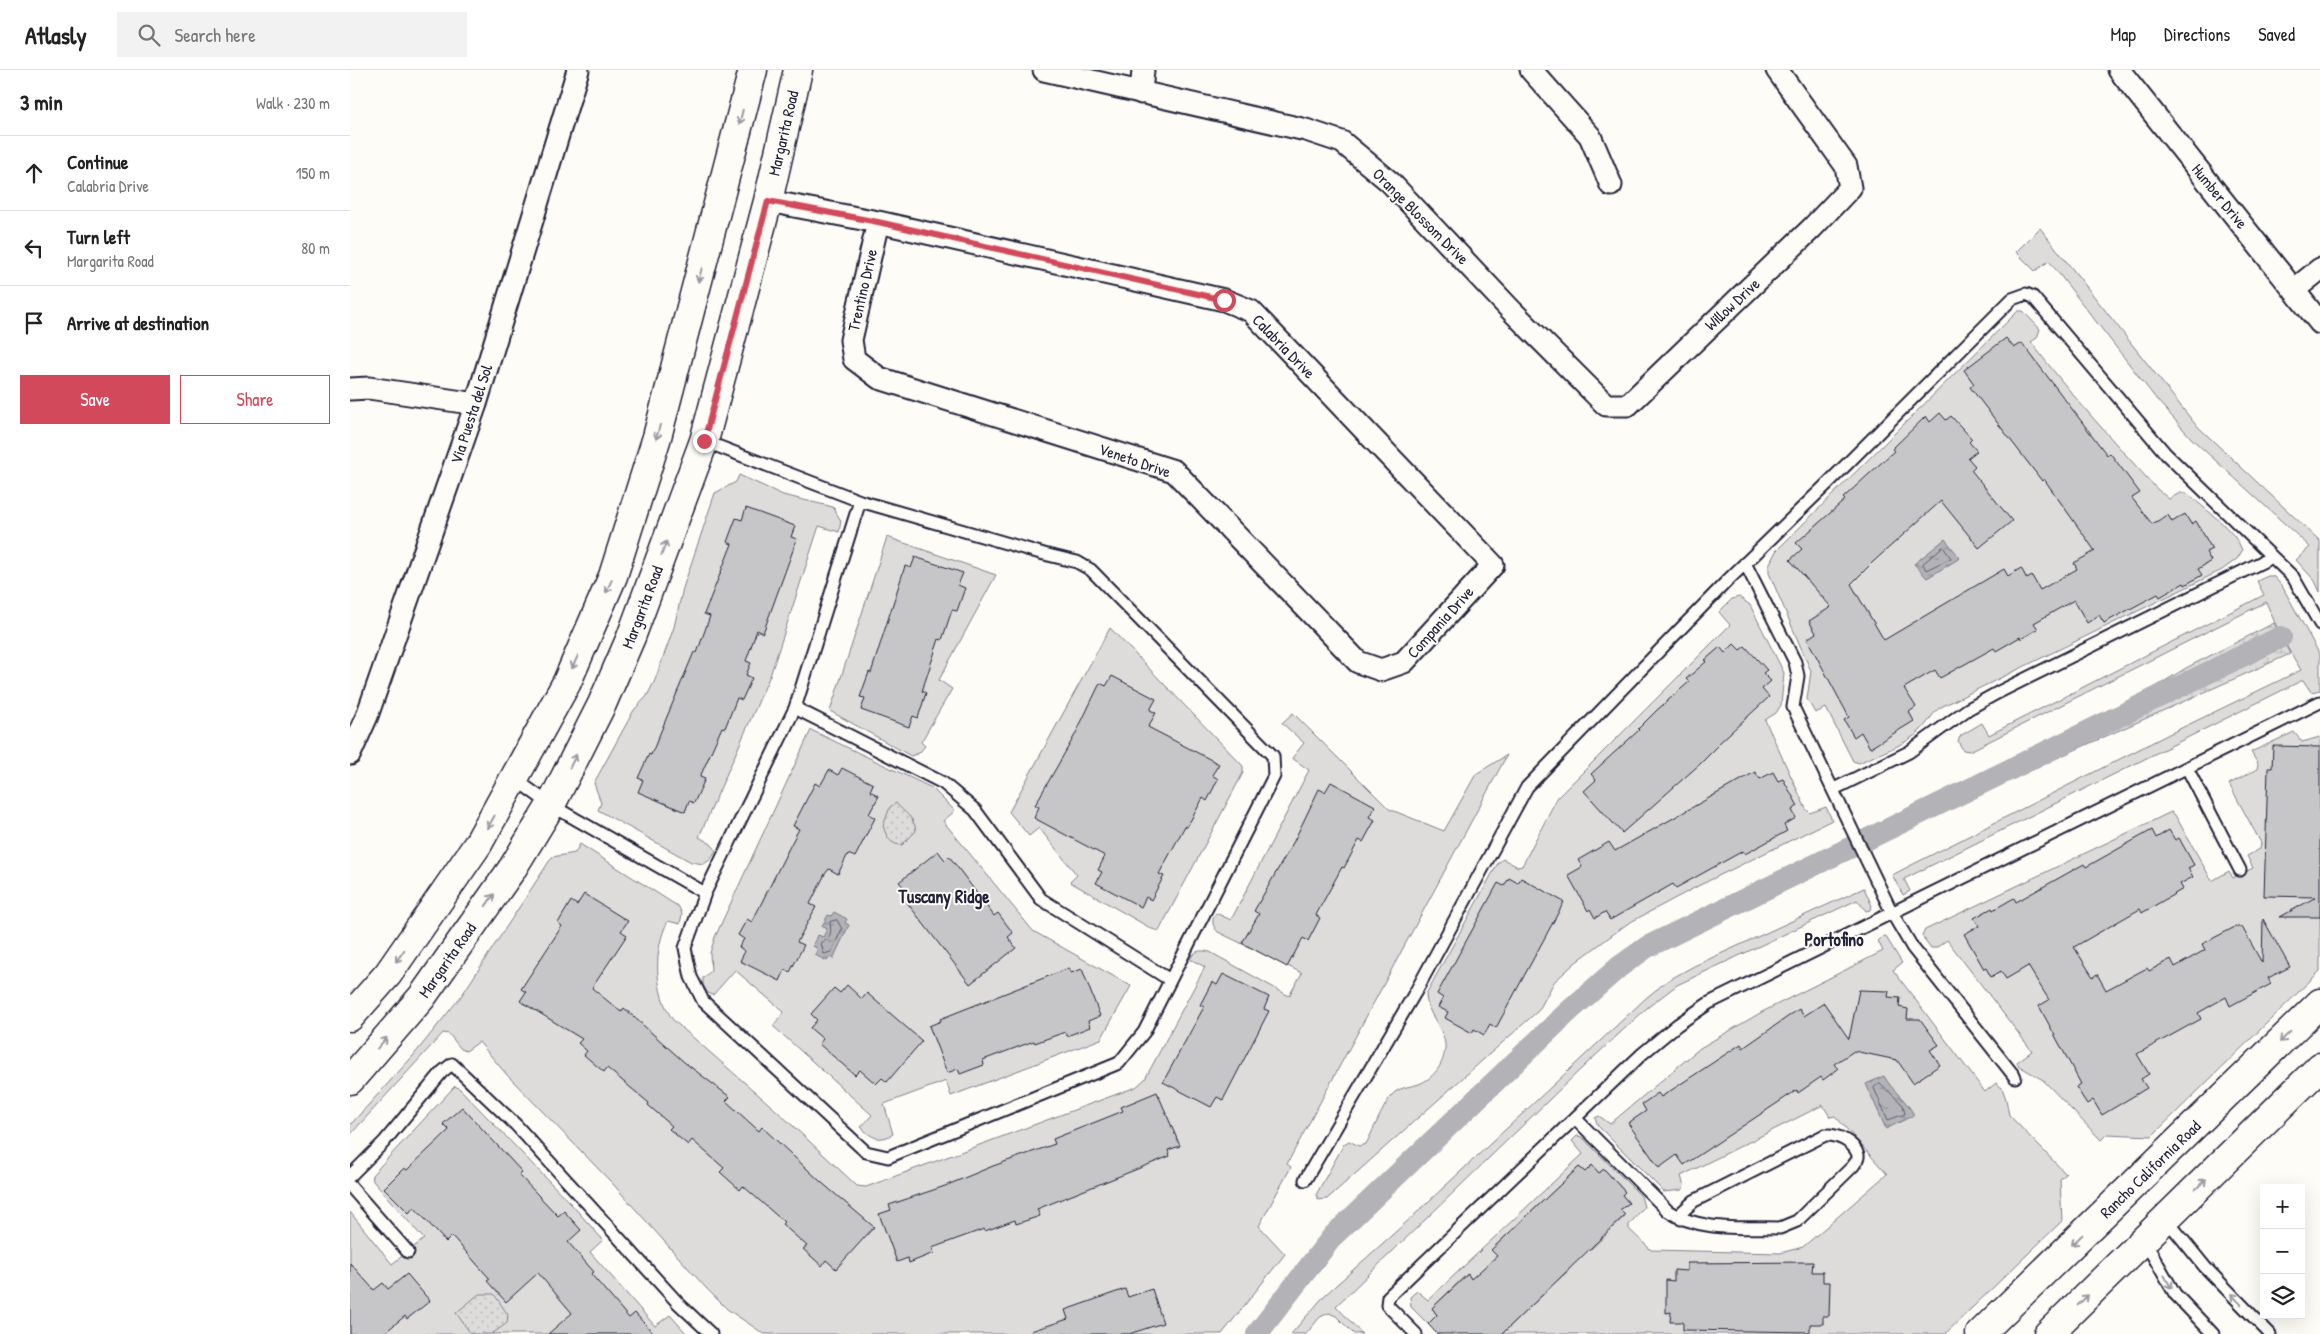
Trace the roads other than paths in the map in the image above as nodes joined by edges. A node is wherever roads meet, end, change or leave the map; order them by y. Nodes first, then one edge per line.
1 (578, 70) edge
2 (752, 70) edge
3 (798, 70) edge
4 (1044, 70) edge
5 (1144, 70) edge
6 (1531, 70) edge
7 (1777, 70) edge
8 (2119, 70) edge
9 (1141, 93) junction
10 (1611, 185) dead end
11 (768, 201) junction
12 (878, 222) junction
13 (2320, 269) edge
14 (2294, 290) junction
15 (2320, 323) edge
16 (854, 359) joint
17 (350, 390) edge
18 (476, 404) junction
19 (1606, 405) joint
20 (704, 441) junction
21 (860, 501) junction
22 (2272, 557) junction
23 (1746, 563) junction
24 (1493, 565) joint
25 (2320, 624) edge
26 (1381, 670) joint
27 (2320, 702) edge
28 (795, 708) junction
29 (350, 754) edge
30 (2187, 768) junction
31 (515, 779) junction
32 (1834, 789) junction
33 (551, 805) junction
34 (2240, 870) dead end
35 (705, 893) junction
36 (1892, 913) junction
37 (1170, 980) junction
38 (2320, 1003) edge
39 (350, 1017) edge
40 (2320, 1067) edge
41 (2015, 1077) dead end
42 (350, 1080) edge
43 (1575, 1118) junction
44 (350, 1176) edge
45 (1305, 1180) dead end
46 (350, 1186) edge
47 (2166, 1218) junction
48 (1681, 1219) junction
49 (2144, 1240) junction
50 (408, 1252) dead end
51 (711, 1334) edge
52 (1416, 1334) edge
53 (1980, 1334) edge
54 (2048, 1334) edge
55 (2213, 1334) edge
56 (2270, 1334) edge

1 - 18 street, Via Puesta del Sol
2 -> 31 main road
3 - 11 main road, Margarita Road
4 - 9 street, Orange Blossom Drive
5 - 9 street
6 - 10 street
7 - 19 street, Willow Drive
8 - 14 street, Humber Drive
9 - 19 street, Orange Blossom Drive
11 - 12 street, Calabria Drive
11 - 20 main road, Margarita Road
12 - 16 street, Trentino Drive
12 - 24 street, Calabria Drive
13 - 14 street
14 - 15 street, Humber Drive
16 - 26 street, Veneto Drive
17 - 18 street
18 - 29 street, Via Puesta del Sol
20 - 21 lane
33 -> 20 main road, Margarita Road
21 - 28 lane
21 - 37 lane
22 - 23 lane
22 - 25 lane
22 - 32 lane
23 - 32 lane
23 - 45 lane
24 - 26 street, Compania Drive
27 - 30 lane
28 - 35 lane
28 - 37 lane
30 - 34 lane
30 - 36 lane
31 - 33 lane
31 -> 39 main road
32 - 36 lane
33 - 35 lane
42 -> 33 main road, Margarita Road
35 - 37 lane
36 - 41 lane
36 - 43 lane
38 -> 53 main road, Rancho California Road
47 -> 40 main road
43 - 48 lane
43 - 52 lane
44 - 51 lane
46 - 50 lane
47 - 49 main road
56 -> 47 lane
48 - 48 lane
54 -> 49 main road
49 -> 55 lane

